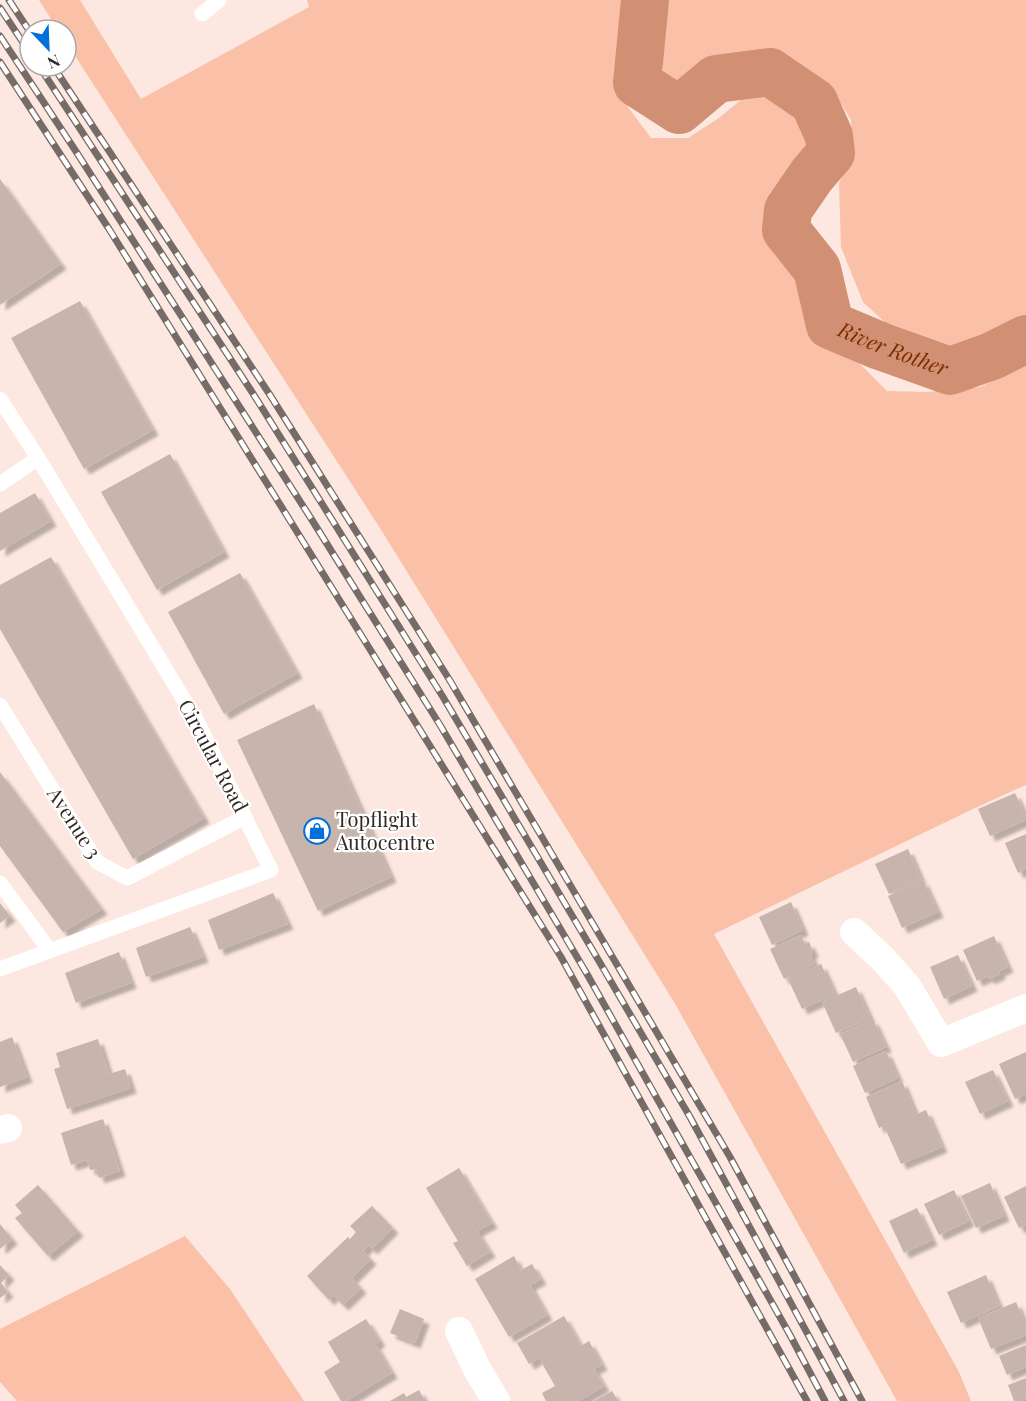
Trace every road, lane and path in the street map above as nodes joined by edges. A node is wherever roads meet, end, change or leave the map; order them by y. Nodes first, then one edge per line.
1 (219, 0) edge
2 (202, 14) dead end
3 (0, 399) edge
4 (5, 417) edge
5 (38, 458) junction
6 (0, 484) edge
7 (0, 705) edge
8 (245, 818) junction
9 (0, 883) edge
10 (854, 932) dead end
11 (50, 951) junction
12 (0, 969) edge
13 (1026, 1008) edge
14 (459, 1331) dead end
15 (483, 1394) edge

1 - 2 lane
3 - 4 lane, Circular Road
4 - 5 lane, Circular Road
5 - 6 lane
5 - 8 lane, Circular Road
7 - 8 lane, Avenue 3
8 - 11 lane, Circular Road
9 - 11 lane
10 - 13 street
11 - 12 lane, Circular Road
14 - 15 street

